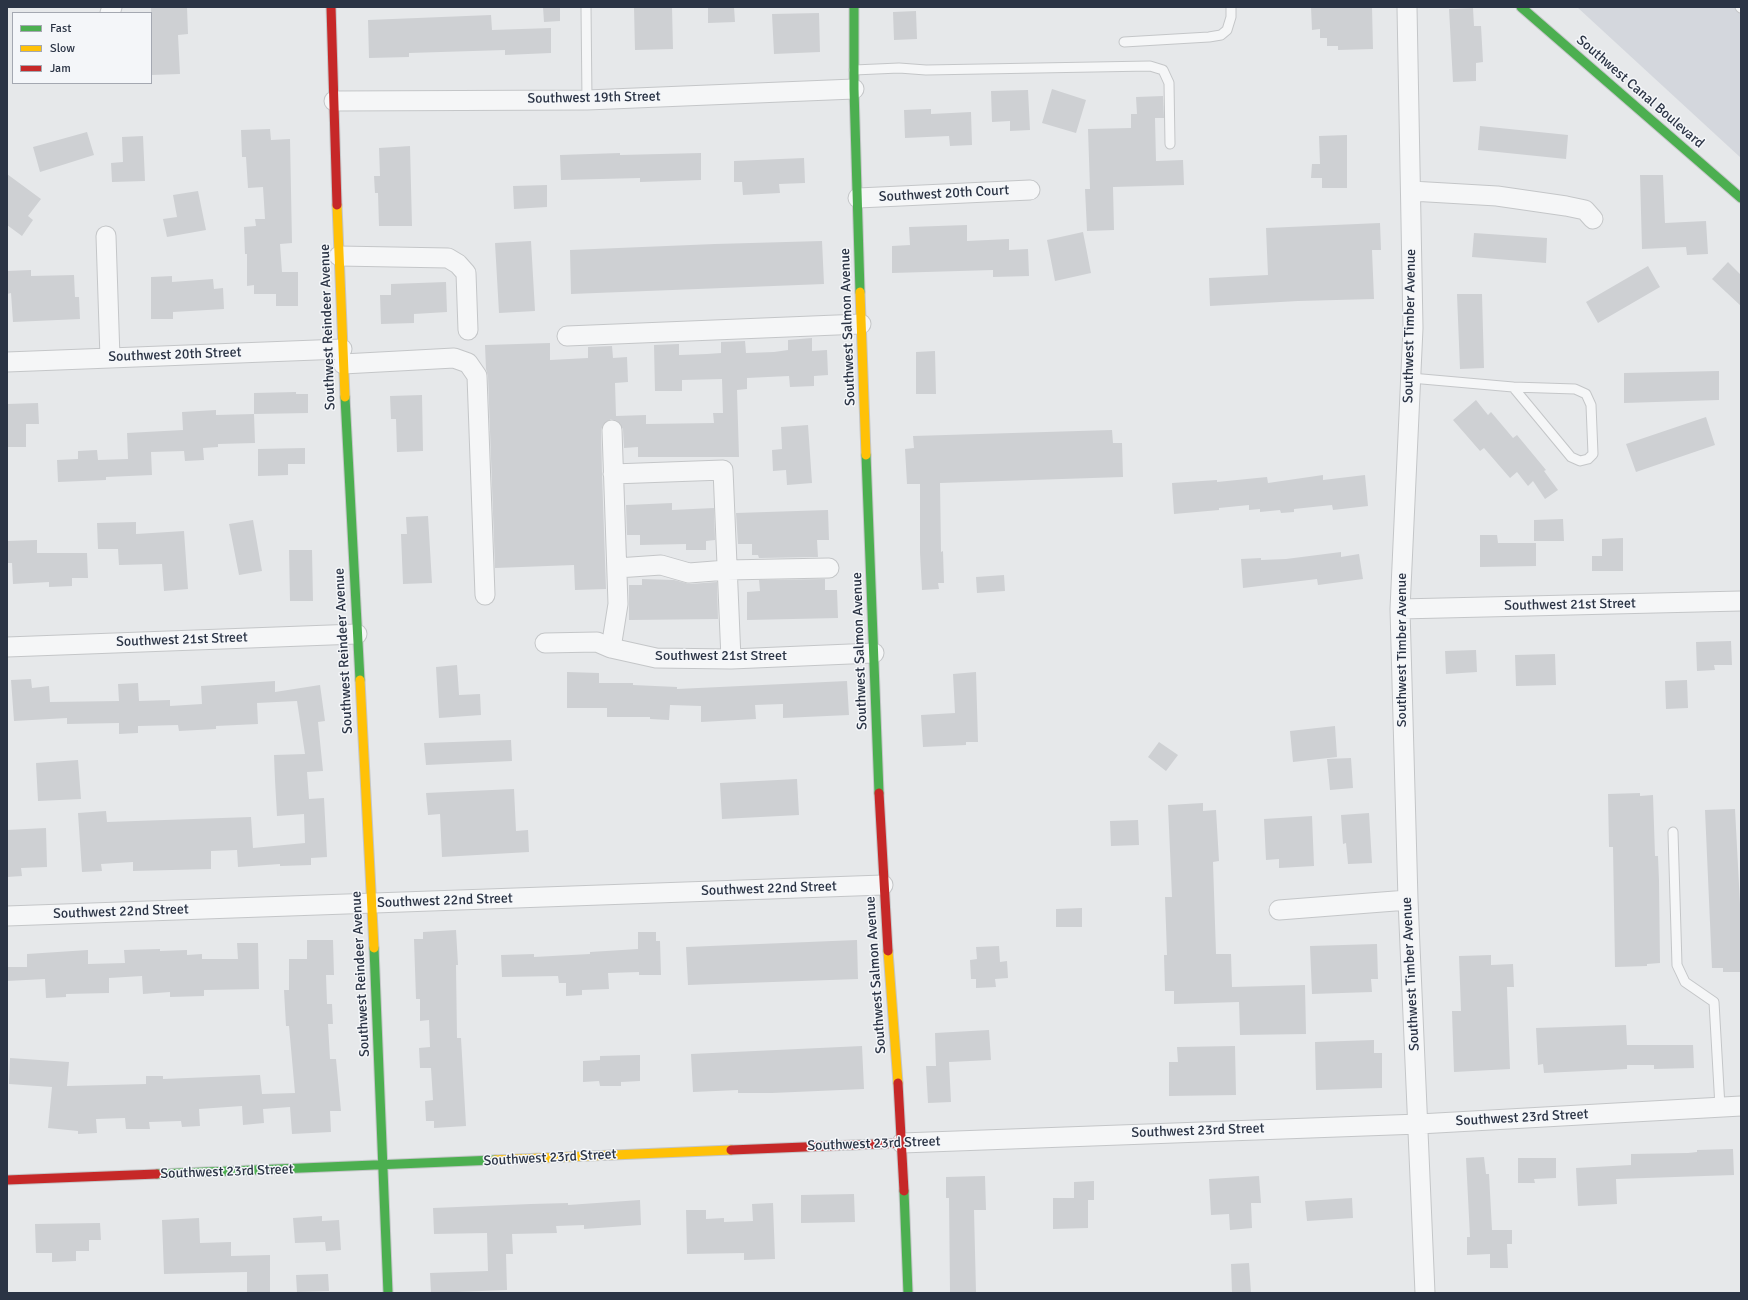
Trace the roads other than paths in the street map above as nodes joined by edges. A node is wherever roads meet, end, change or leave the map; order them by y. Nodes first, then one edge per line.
1 (331, 7) edge
2 (586, 7) edge
3 (854, 7) edge
4 (1231, 7) edge
5 (1407, 7) edge
6 (1521, 7) edge
7 (1124, 42) dead end
8 (854, 80) junction
9 (587, 100) junction
10 (334, 102) junction
11 (1170, 144) dead end
12 (1030, 190) dead end
13 (1411, 192) junction
14 (858, 198) junction
15 (1741, 198) edge
16 (1593, 219) dead end
17 (106, 236) dead end
18 (339, 256) junction
19 (861, 324) junction
20 (468, 330) dead end
21 (567, 336) dead end
22 (343, 356) junction
23 (110, 358) junction
24 (7, 362) edge
25 (1410, 378) junction
26 (1513, 387) junction
27 (612, 430) dead end
28 (613, 474) junction
29 (617, 568) junction
30 (829, 568) dead end
31 (727, 570) junction
32 (485, 595) dead end
33 (1741, 601) edge
34 (1400, 609) junction
35 (357, 634) junction
36 (545, 642) dead end
37 (7, 647) edge
38 (611, 648) junction
39 (874, 653) junction
40 (731, 659) junction
41 (1673, 832) dead end
42 (883, 885) junction
43 (1408, 900) junction
44 (372, 904) junction
45 (1279, 910) dead end
46 (7, 916) edge
47 (1741, 1106) edge
48 (1720, 1107) junction
49 (1419, 1124) junction
50 (902, 1143) junction
51 (383, 1166) junction
52 (7, 1180) edge
53 (388, 1293) edge
54 (908, 1293) edge
55 (1425, 1293) edge

1 - 10 street, Southwest Reindeer Avenue
2 - 9 lane
3 - 8 street, Southwest Salmon Avenue
4 - 7 lane
5 - 13 street, Southwest Timber Avenue
6 - 15 street, Southwest Canal Boulevard
8 - 9 street, Southwest 19th Street
8 - 11 lane
8 - 14 street, Southwest Salmon Avenue
9 - 10 street, Southwest 19th Street
10 - 18 street, Southwest Reindeer Avenue
12 - 14 street, Southwest 20th Court
13 - 16 street
13 - 25 street, Southwest Timber Avenue
14 - 19 street, Southwest Salmon Avenue
17 - 23 street
18 - 20 street
18 - 22 street, Southwest Reindeer Avenue
19 - 21 street
19 - 39 street, Southwest Salmon Avenue
22 - 23 street, Southwest 20th Street
22 - 32 street, Southwest 20th Street
22 - 35 street, Southwest Reindeer Avenue
23 - 24 street, Southwest 20th Street
25 - 26 lane
25 - 34 street, Southwest Timber Avenue
26 - 26 lane
27 - 28 street
28 - 29 street
28 - 31 street
29 - 31 street
29 - 38 street
30 - 31 street
31 - 40 street
33 - 34 street, Southwest 21st Street
34 - 43 street, Southwest Timber Avenue
35 - 37 street, Southwest 21st Street
35 - 44 street, Southwest Reindeer Avenue
36 - 38 street, Southwest 21st Street
38 - 40 street, Southwest 21st Street
39 - 40 street, Southwest 21st Street
39 - 42 street, Southwest Salmon Avenue
41 - 48 lane
42 - 44 street, Southwest 22nd Street
42 - 50 street, Southwest Salmon Avenue
43 - 45 street
43 - 49 street, Southwest Timber Avenue
44 - 46 street, Southwest 22nd Street
44 - 51 street, Southwest Reindeer Avenue
47 - 48 street, Southwest 23rd Street
48 - 49 street, Southwest 23rd Street
49 - 50 street, Southwest 23rd Street
49 - 55 street, Southwest Timber Avenue
50 - 51 street, Southwest 23rd Street
50 - 54 street, Southwest Salmon Avenue
51 - 52 street, Southwest 23rd Street
51 - 53 street, Southwest Reindeer Avenue

